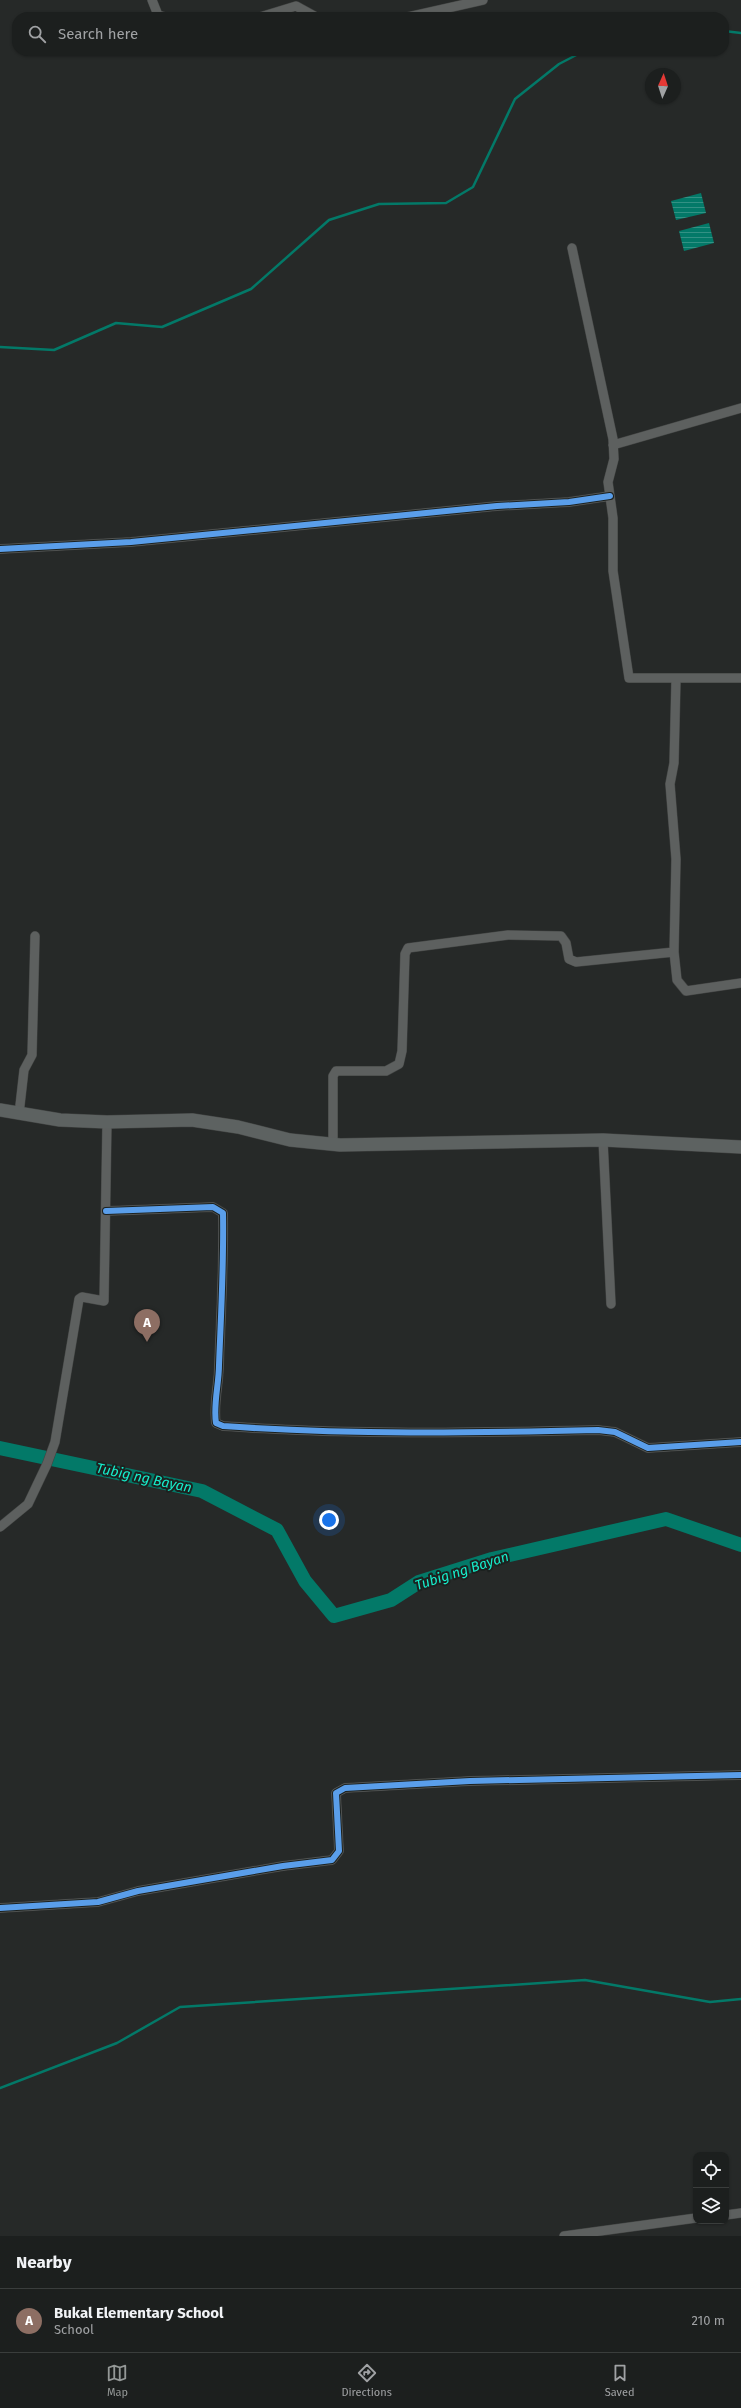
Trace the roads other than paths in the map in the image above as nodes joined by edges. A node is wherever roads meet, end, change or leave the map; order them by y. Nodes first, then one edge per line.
1 (152, 0) edge
2 (483, 0) edge
3 (157, 12) edge
4 (276, 12) edge
5 (307, 12) edge
6 (430, 12) edge
7 (572, 248) dead end
8 (741, 408) edge
9 (613, 446) junction
10 (610, 496) junction
11 (0, 549) edge
12 (741, 678) edge
13 (676, 679) junction
14 (35, 936) dead end
15 (674, 952) junction
16 (741, 983) edge
17 (0, 1110) edge
18 (19, 1114) junction
19 (107, 1122) junction
20 (603, 1140) junction
21 (333, 1145) junction
22 (741, 1147) edge
23 (106, 1211) junction
24 (611, 1304) dead end
25 (741, 1442) edge
26 (0, 1527) edge
27 (741, 1775) edge
28 (0, 1908) edge
29 (741, 2213) edge
30 (729, 2215) edge
31 (693, 2218) edge
32 (564, 2236) edge

1 - 3 street
2 - 6 street
4 - 5 street
7 - 9 street
8 - 9 street
9 - 10 street
10 - 11 street
10 - 13 street
12 - 13 street
13 - 15 street
14 - 18 street
15 - 16 street
15 - 21 street
17 - 18 main road
18 - 19 main road
19 - 21 main road
19 - 23 street
20 - 21 main road
20 - 22 main road
20 - 24 street
23 - 25 street
23 - 26 street
27 - 28 street
29 - 30 street
31 - 32 street

